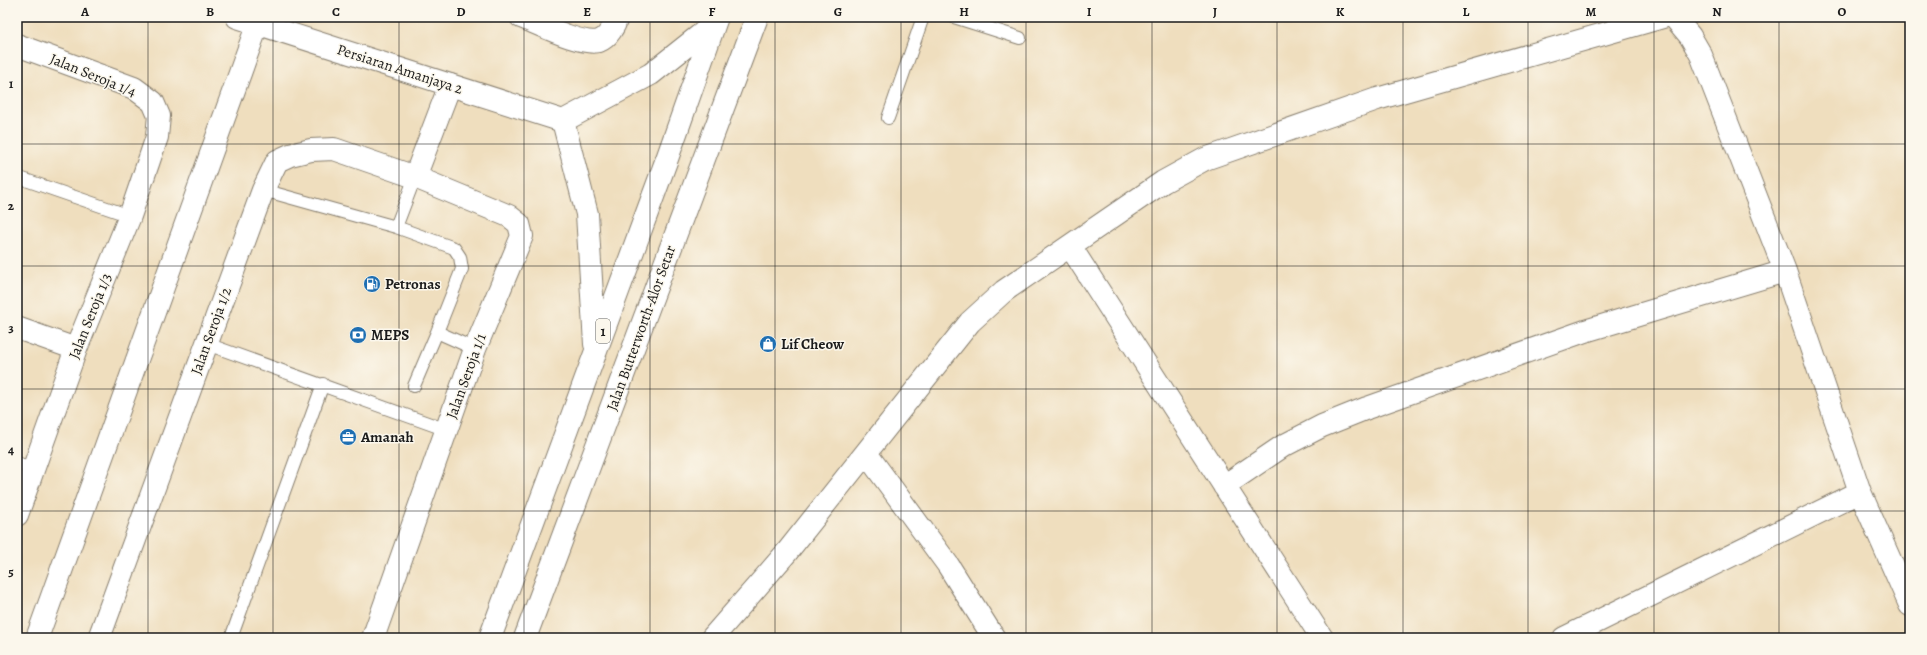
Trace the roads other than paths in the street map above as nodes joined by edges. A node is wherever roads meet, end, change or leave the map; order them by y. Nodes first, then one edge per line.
1 (237, 17) edge
2 (521, 17) edge
3 (617, 17) edge
4 (757, 17) edge
5 (923, 17) edge
6 (954, 17) edge
7 (1663, 17) edge
8 (1674, 17) edge
9 (716, 20) edge
10 (258, 23) junction
11 (1020, 38) dead end
12 (17, 45) edge
13 (450, 85) junction
14 (159, 116) joint
15 (888, 118) dead end
16 (563, 121) junction
17 (17, 177) edge
18 (415, 177) junction
19 (262, 190) junction
20 (130, 216) junction
21 (396, 227) junction
22 (1070, 246) junction
23 (1785, 271) junction
24 (17, 328) edge
25 (437, 332) junction
26 (207, 344) junction
27 (76, 349) junction
28 (475, 349) junction
29 (595, 353) junction
30 (323, 384) junction
31 (414, 386) dead end
32 (447, 430) junction
33 (866, 453) junction
34 (25, 466) edge
35 (1224, 486) junction
36 (1860, 492) junction
37 (17, 515) edge
38 (1910, 605) edge
39 (37, 638) edge
40 (99, 638) edge
41 (231, 638) edge
42 (373, 638) edge
43 (490, 638) edge
44 (525, 638) edge
45 (712, 638) edge
46 (994, 638) edge
47 (1322, 638) edge
48 (1564, 638) edge

1 - 10 street, Persiaran Amanjaya 2
2 - 3 street
4 - 44 street, Jalan Butterworth-Alor Setar
5 - 15 lane
6 - 11 lane
7 - 22 street
8 - 23 street
9 - 16 street
9 - 29 street, 1
10 - 13 street, Persiaran Amanjaya 2
10 - 39 street
12 - 14 street, Jalan Seroja 1/4
13 - 16 street, Persiaran Amanjaya 2
13 - 18 street
14 - 20 street, Jalan Seroja 1/3
16 - 29 street
17 - 20 lane
18 - 19 street, Jalan Seroja 1/2
18 - 21 lane
18 - 28 street, Jalan Seroja 1/1
19 - 21 lane
19 - 26 street, Jalan Seroja 1/2
20 - 27 street, Jalan Seroja 1/3
21 - 25 lane
22 - 33 street
22 - 35 street
23 - 35 street
23 - 36 street
24 - 27 street
25 - 28 lane
25 - 31 lane
26 - 30 lane
26 - 40 street, Jalan Seroja 1/2
27 - 34 street, Jalan Seroja 1/3
28 - 32 street, Jalan Seroja 1/1
29 - 43 street, 1
30 - 32 lane
30 - 41 lane
32 - 42 street, Jalan Seroja 1/1
33 - 45 street
33 - 46 street
34 - 37 street, Jalan Seroja 1/3
35 - 47 street
36 - 38 street
36 - 48 street

